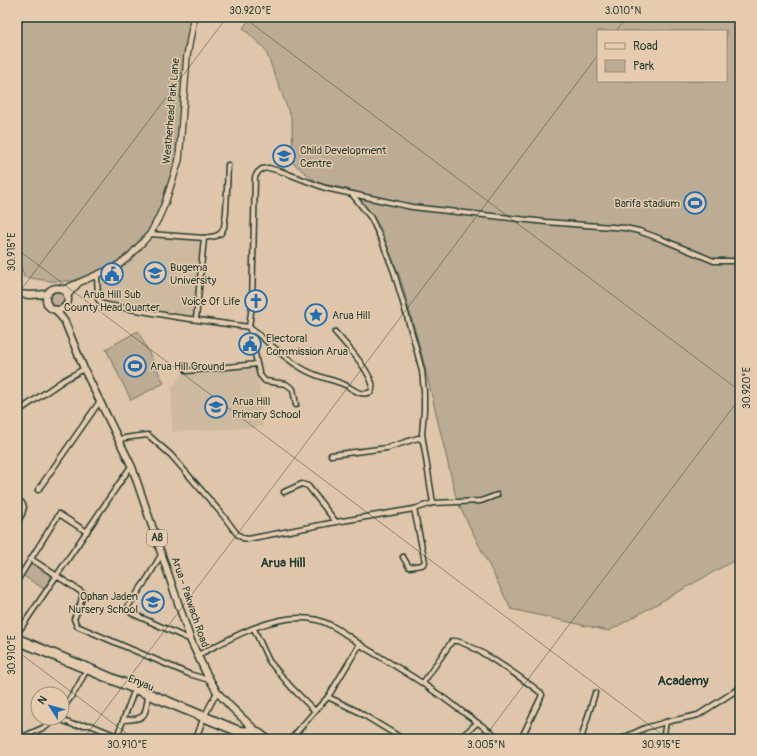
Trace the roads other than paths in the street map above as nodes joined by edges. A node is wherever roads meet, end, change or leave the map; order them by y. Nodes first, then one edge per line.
1 (194, 17) edge
2 (228, 165) dead end
3 (352, 194) junction
4 (150, 234) junction
5 (204, 238) junction
6 (740, 260) edge
7 (97, 275) junction
8 (79, 283) junction
9 (62, 290) junction
10 (17, 294) edge
11 (48, 294) junction
12 (30, 295) junction
13 (67, 296) junction
14 (47, 304) junction
15 (65, 306) junction
16 (56, 310) junction
17 (196, 319) junction
18 (65, 322) junction
19 (249, 326) junction
20 (335, 332) dead end
21 (257, 364) junction
22 (84, 369) junction
23 (187, 371) dead end
24 (100, 401) junction
25 (296, 405) dead end
26 (17, 412) edge
27 (120, 439) junction
28 (423, 442) junction
29 (331, 455) dead end
30 (132, 467) junction
31 (38, 490) dead end
32 (284, 492) dead end
33 (497, 495) dead end
34 (17, 499) edge
35 (432, 503) junction
36 (414, 509) junction
37 (336, 522) junction
38 (17, 523) edge
39 (87, 532) junction
40 (162, 554) junction
41 (403, 557) dead end
42 (31, 559) junction
43 (57, 576) junction
44 (17, 581) edge
45 (254, 629) junction
46 (17, 636) edge
47 (191, 641) junction
48 (17, 642) edge
49 (360, 644) junction
50 (198, 655) junction
51 (86, 671) junction
52 (209, 680) junction
53 (423, 683) junction
54 (740, 688) edge
55 (136, 689) junction
56 (217, 692) junction
57 (594, 693) dead end
58 (148, 696) junction
59 (328, 697) junction
60 (70, 698) edge
61 (315, 710) junction
62 (204, 717) junction
63 (124, 720) junction
64 (666, 722) junction
65 (477, 723) junction
66 (70, 724) edge
67 (47, 726) edge
68 (257, 731) junction
69 (116, 738) edge
70 (18, 739) edge
71 (196, 739) edge
72 (268, 739) edge
73 (291, 739) edge
74 (404, 739) edge
75 (459, 739) edge
76 (501, 739) edge
77 (521, 739) edge
78 (581, 739) edge
79 (621, 739) edge
80 (664, 739) edge

1 - 4 main road, Weatherhead Park Lane
2 - 5 street
3 - 6 street
3 - 19 street
3 - 28 street
4 - 5 street
4 - 7 main road, Weatherhead Park Lane
5 - 17 street
7 - 8 main road, Weatherhead Park Lane
7 - 17 street
8 - 9 main road, Weatherhead Park Lane
8 - 13 main road, Weatherhead Park Lane
9 - 11 main road
9 - 13 main road
10 - 12 main road, A8
11 - 12 main road
11 - 14 main road
12 - 14 main road, A8
13 - 15 main road
14 - 16 main road, A8
15 - 16 main road
15 - 18 main road, Arua - Pakwach Road
16 - 18 main road, Arua - Pakwach Road / A8
17 - 19 street
18 - 22 main road, Arua - Pakwach Road / A8
19 - 20 street
19 - 21 street
21 - 23 street
21 - 25 street
22 - 24 main road, Arua - Pakwach Road / A8
22 - 26 street
24 - 27 main road, Arua - Pakwach Road / A8
24 - 31 street
27 - 30 main road, Arua - Pakwach Road / A8
27 - 37 street
28 - 29 street
28 - 35 street
30 - 39 street
30 - 40 main road, Arua - Pakwach Road / A8
32 - 37 street
33 - 35 street
34 - 38 street
35 - 36 street
36 - 37 street
36 - 41 street
39 - 42 street
39 - 43 street
40 - 47 main road, Arua - Pakwach Road / A8
40 - 47 street
42 - 43 street
42 - 44 street
43 - 46 street
43 - 52 street
45 - 49 street
45 - 50 street
45 - 61 street
46 - 55 street, Enyau
47 - 50 main road, Arua - Pakwach Road / A8
48 - 51 street, Enyau
49 - 53 street
49 - 59 street
50 - 52 main road, Arua - Pakwach Road / A8
51 - 55 street, Enyau
51 - 60 street
52 - 56 main road, Arua - Pakwach Road / A8
53 - 65 street
53 - 77 street
54 - 64 street
55 - 58 street, Enyau
55 - 62 street, Enyau
55 - 63 street
56 - 62 street
56 - 68 main road, Arua - Pakwach Road / A8
57 - 78 street
58 - 62 street, Enyau
58 - 63 street
59 - 61 street
59 - 74 street
61 - 73 street
62 - 68 street, Enyau
62 - 71 street
63 - 69 street
64 - 79 street
64 - 80 street
65 - 75 street
65 - 76 street
66 - 69 street
67 - 70 street
68 - 72 main road, Arua - Pakwach Road / A8

